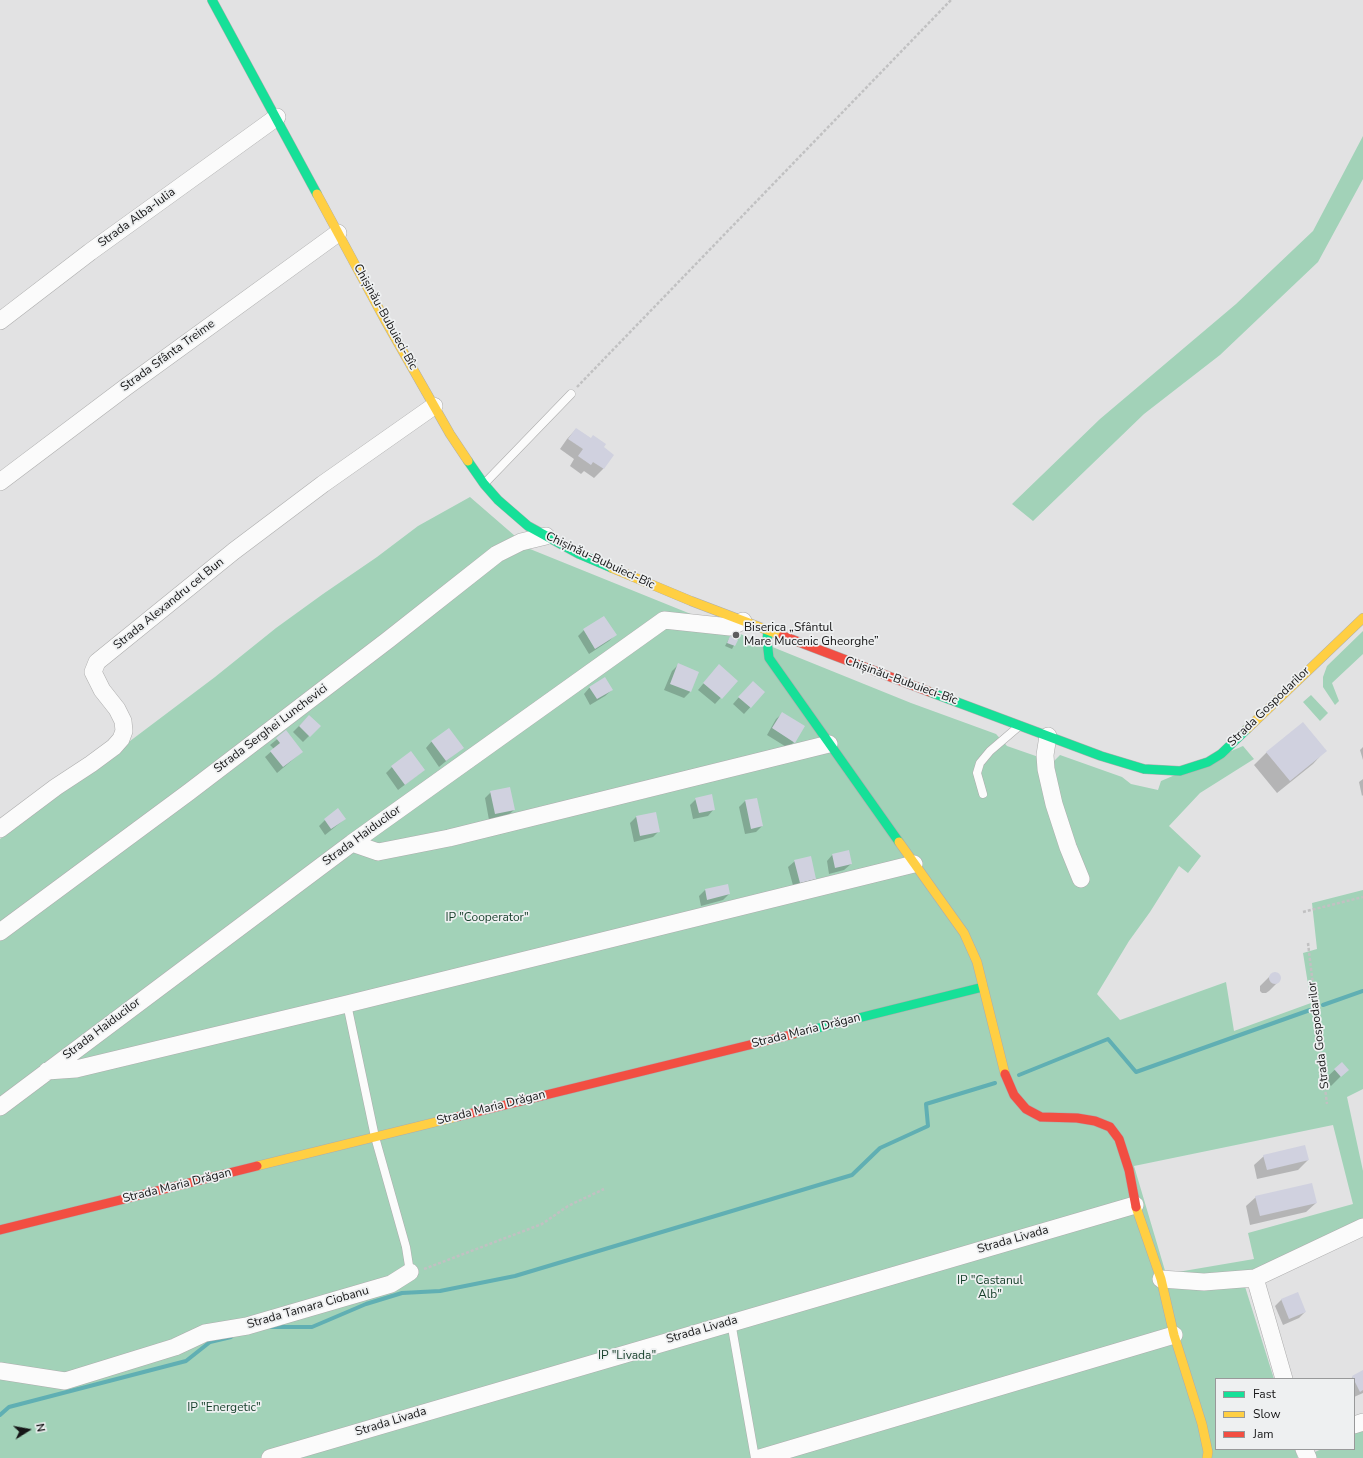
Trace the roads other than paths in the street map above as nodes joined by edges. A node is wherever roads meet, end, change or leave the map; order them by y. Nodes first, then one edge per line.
1 (212, 0) edge
2 (277, 117) junction
3 (338, 232) junction
4 (0, 321) edge
5 (571, 394) road end
6 (434, 406) junction
7 (0, 482) edge
8 (484, 484) junction
9 (546, 536) junction
10 (1363, 618) edge
11 (743, 621) junction
12 (768, 630) junction
13 (1020, 726) junction
14 (1048, 736) junction
15 (829, 744) junction
16 (1162, 772) joint
17 (982, 794) dead end
18 (0, 829) edge
19 (352, 842) junction
20 (914, 864) junction
21 (1081, 879) dead end
22 (0, 932) edge
23 (983, 987) junction
24 (346, 1004) junction
25 (47, 1071) junction
26 (0, 1107) edge
27 (375, 1137) junction
28 (1135, 1205) junction
29 (1363, 1227) edge
30 (0, 1230) edge
31 (410, 1272) joint
32 (1255, 1278) junction
33 (1161, 1279) junction
34 (731, 1322) junction
35 (1174, 1335) junction
36 (0, 1371) edge
37 (1284, 1378) edge
38 (270, 1458) edge
39 (755, 1458) edge
40 (760, 1458) edge
41 (1207, 1458) edge

1 - 2 street, Chișinău-Bubuieci-Bîc
2 - 3 street, Chișinău-Bubuieci-Bîc
2 - 4 street, Strada Alba-Iulia
3 - 6 street, Chișinău-Bubuieci-Bîc
3 - 7 street, Strada Sfânta Treime
5 - 8 lane
6 - 8 street, Chișinău-Bubuieci-Bîc
6 - 18 street, Strada Alexandru cel Bun
8 - 9 street, Chișinău-Bubuieci-Bîc
9 - 11 street, Chișinău-Bubuieci-Bîc
9 - 22 street, Strada Serghei Lunchevici
10 - 16 street, Strada Gospodarilor
11 - 12 street, Chișinău-Bubuieci-Bîc
11 - 19 street, Strada Haiducilor
12 - 13 street, Chișinău-Bubuieci-Bîc
12 - 15 street
13 - 14 street, Chișinău-Bubuieci-Bîc
13 - 17 lane
14 - 16 street, Chișinău-Bubuieci-Bîc
14 - 21 street
15 - 19 street
15 - 20 street
19 - 25 street, Strada Haiducilor
20 - 23 street
20 - 24 street
23 - 27 street, Strada Maria Drăgan
23 - 28 street
24 - 25 street
24 - 27 lane
25 - 26 street, Strada Haiducilor
27 - 30 street, Strada Maria Drăgan
27 - 31 lane
28 - 33 street
28 - 34 street, Strada Livada
29 - 32 street
31 - 36 street, Strada Tamara Ciobanu
32 - 33 street
32 - 37 street
33 - 35 street
34 - 38 street, Strada Livada
34 - 39 lane
35 - 40 street
35 - 41 street

